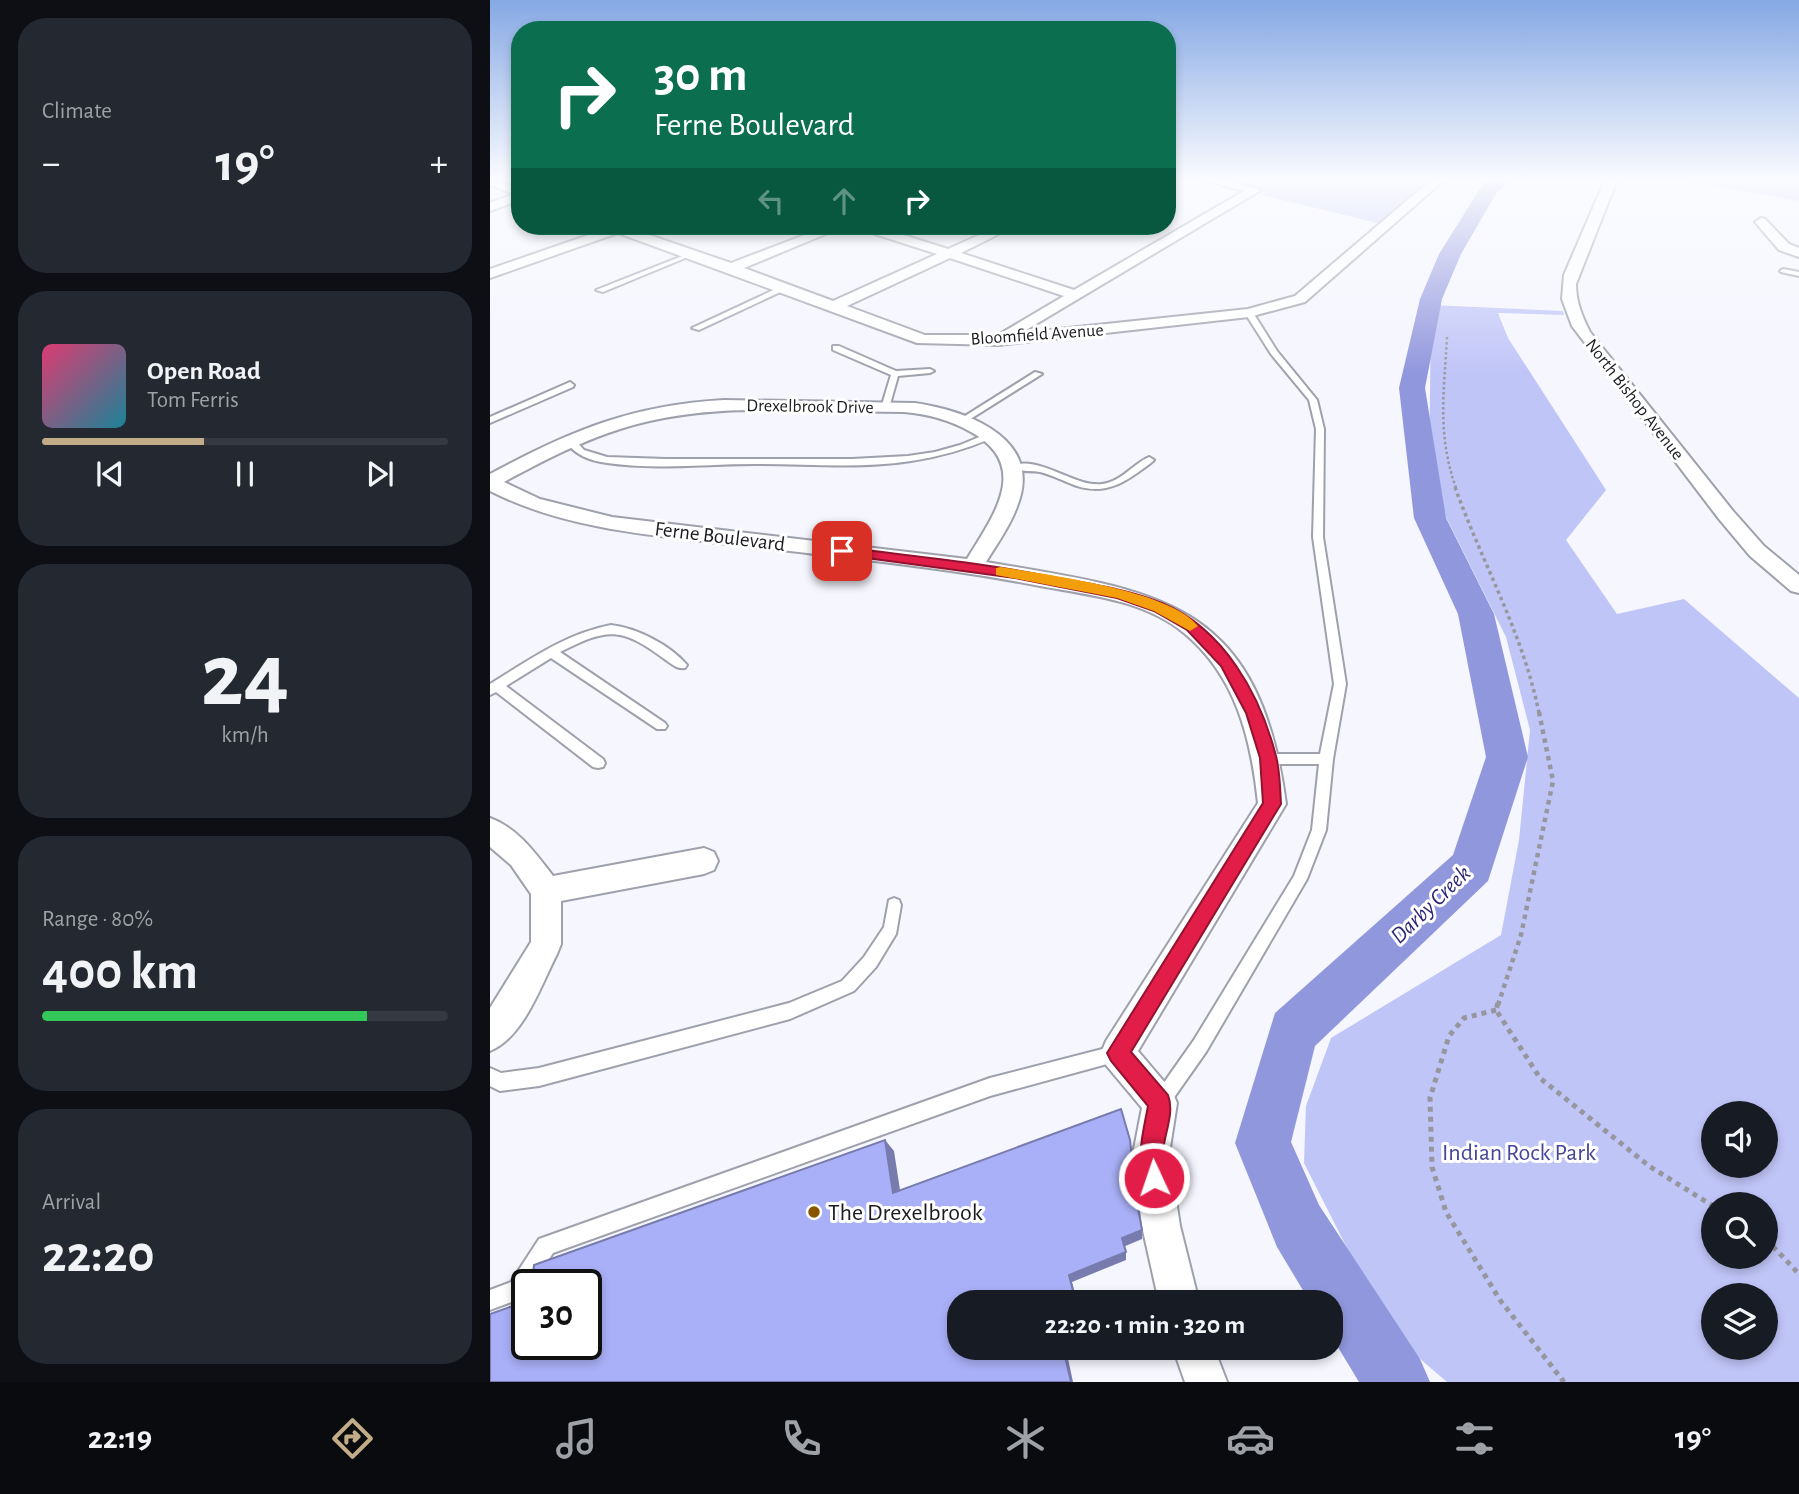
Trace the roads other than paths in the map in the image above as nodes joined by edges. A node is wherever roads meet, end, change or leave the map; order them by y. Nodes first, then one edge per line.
1 (569, 244) edge
2 (665, 244) edge
3 (791, 244) edge
4 (926, 244) edge
5 (968, 244) edge
6 (1162, 244) edge
7 (1361, 244) edge
8 (1584, 244) edge
9 (1782, 244) edge
10 (951, 252) junction
11 (1799, 253) edge
12 (692, 254) junction
13 (731, 268) junction
14 (1783, 271) dead end
15 (490, 274) edge
16 (1799, 274) edge
17 (785, 289) junction
18 (600, 290) dead end
19 (1076, 295) junction
20 (833, 307) junction
21 (1249, 313) junction
22 (696, 328) dead end
23 (998, 340) junction
24 (836, 348) dead end
25 (930, 371) dead end
26 (895, 374) junction
27 (1038, 374) dead end
28 (570, 385) dead end
29 (885, 408) junction
30 (490, 420) edge
31 (961, 421) junction
32 (989, 436) junction
33 (571, 440) junction
34 (1149, 460) dead end
35 (1013, 468) junction
36 (490, 482) edge
37 (973, 566) junction
38 (1799, 586) edge
39 (552, 653) junction
40 (681, 665) dead end
41 (494, 688) edge
42 (661, 726) dead end
43 (1268, 758) junction
44 (1326, 759) junction
45 (598, 763) dead end
46 (490, 830) edge
47 (704, 861) dead end
48 (546, 891) junction
49 (894, 905) dead end
50 (490, 1034) edge
51 (1118, 1053) junction
52 (490, 1077) edge
53 (1160, 1103) junction
54 (1176, 1290) edge
55 (490, 1300) edge
56 (1198, 1360) edge
57 (1206, 1382) edge

1 - 15 street
2 - 12 street, Bloomfield Avenue
3 - 13 street
4 - 10 street
5 - 10 street
6 - 19 street
7 - 21 street, Bloomfield Avenue
8 - 38 street, North Bishop Avenue
9 - 11 street
10 - 19 street
10 - 20 street
12 - 13 street, Bloomfield Avenue
12 - 18 lane
13 - 17 street, Bloomfield Avenue
14 - 16 lane
17 - 20 street, Bloomfield Avenue
17 - 22 lane
19 - 23 street
20 - 23 street, Bloomfield Avenue
21 - 23 street, Bloomfield Avenue
21 - 44 lane
24 - 26 lane
25 - 26 lane
26 - 29 lane
27 - 31 lane
28 - 30 lane
29 - 31 street, Drexelbrook Drive
29 - 33 street, Drexelbrook Drive
31 - 32 street, Drexelbrook Drive
32 - 33 lane
32 - 35 street, Drexelbrook Drive
33 - 36 street, Drexelbrook Drive
34 - 35 lane
35 - 37 street
36 - 37 street, Ferne Boulevard
37 - 43 street, Ferne Boulevard
39 - 40 lane
39 - 41 lane
39 - 42 lane
41 - 45 lane
43 - 44 lane
43 - 51 street, Ferne Boulevard
44 - 53 lane
46 - 48 street
47 - 48 street
48 - 50 street
49 - 52 lane
51 - 53 street
51 - 55 lane
53 - 54 street
56 - 57 street

